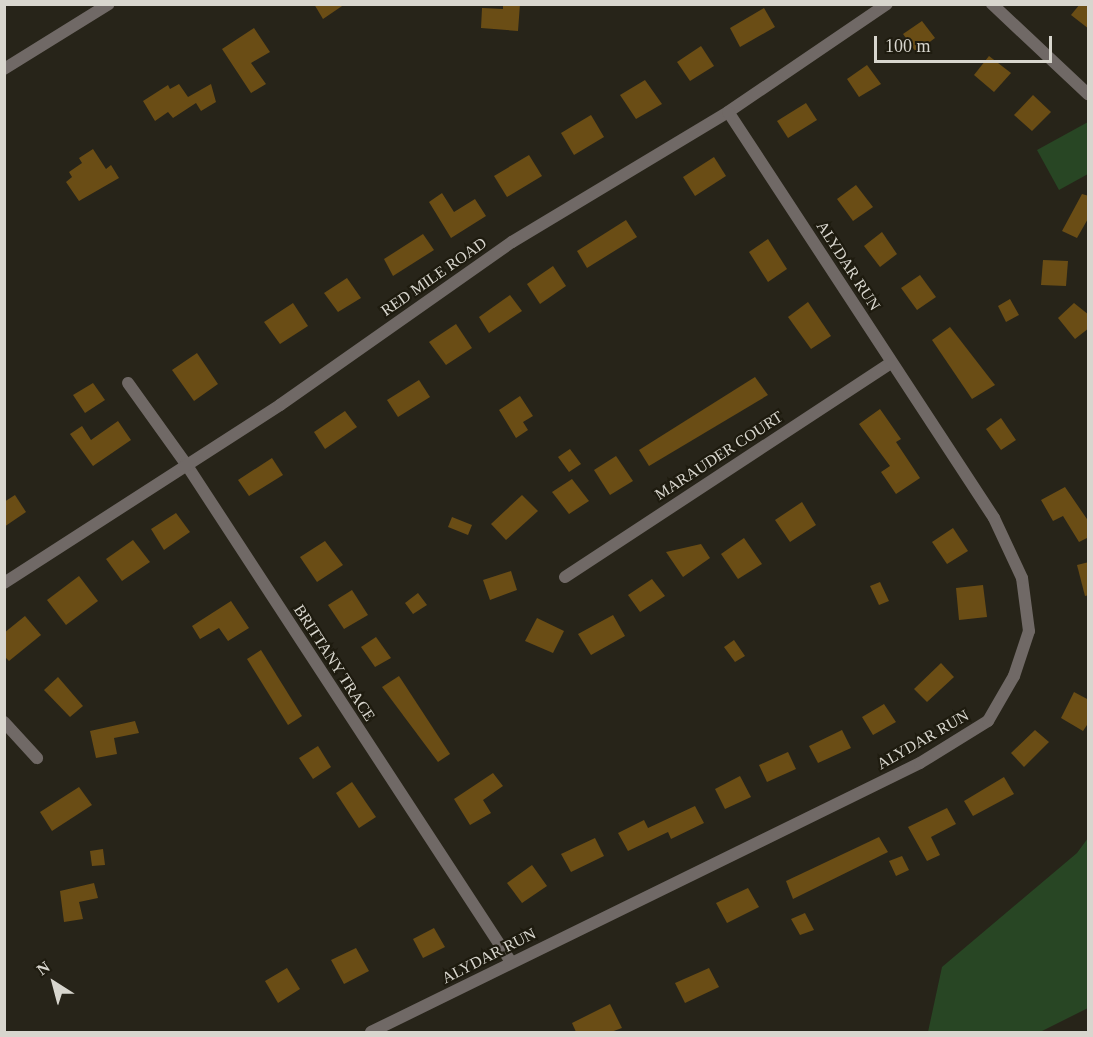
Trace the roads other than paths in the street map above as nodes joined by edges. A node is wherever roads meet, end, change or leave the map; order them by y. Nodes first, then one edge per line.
1 (109, 4) edge
2 (887, 4) edge
3 (992, 4) edge
4 (4, 69) edge
5 (1089, 94) edge
6 (728, 112) junction
7 (891, 363) junction
8 (128, 383) dead end
9 (186, 464) junction
10 (565, 577) dead end
11 (4, 583) edge
12 (4, 723) edge
13 (38, 758) dead end
14 (512, 962) junction
15 (371, 1032) edge

1 - 4 street
2 - 6 street, RED MILE ROAD
3 - 5 street
6 - 7 street, ALYDAR RUN
6 - 9 street, RED MILE ROAD
7 - 10 street, MARAUDER COURT
7 - 14 street, ALYDAR RUN
8 - 9 street, BRITTANY TRACE
9 - 11 street, RED MILE ROAD
9 - 14 street, BRITTANY TRACE
12 - 13 street
14 - 15 street, ALYDAR RUN

